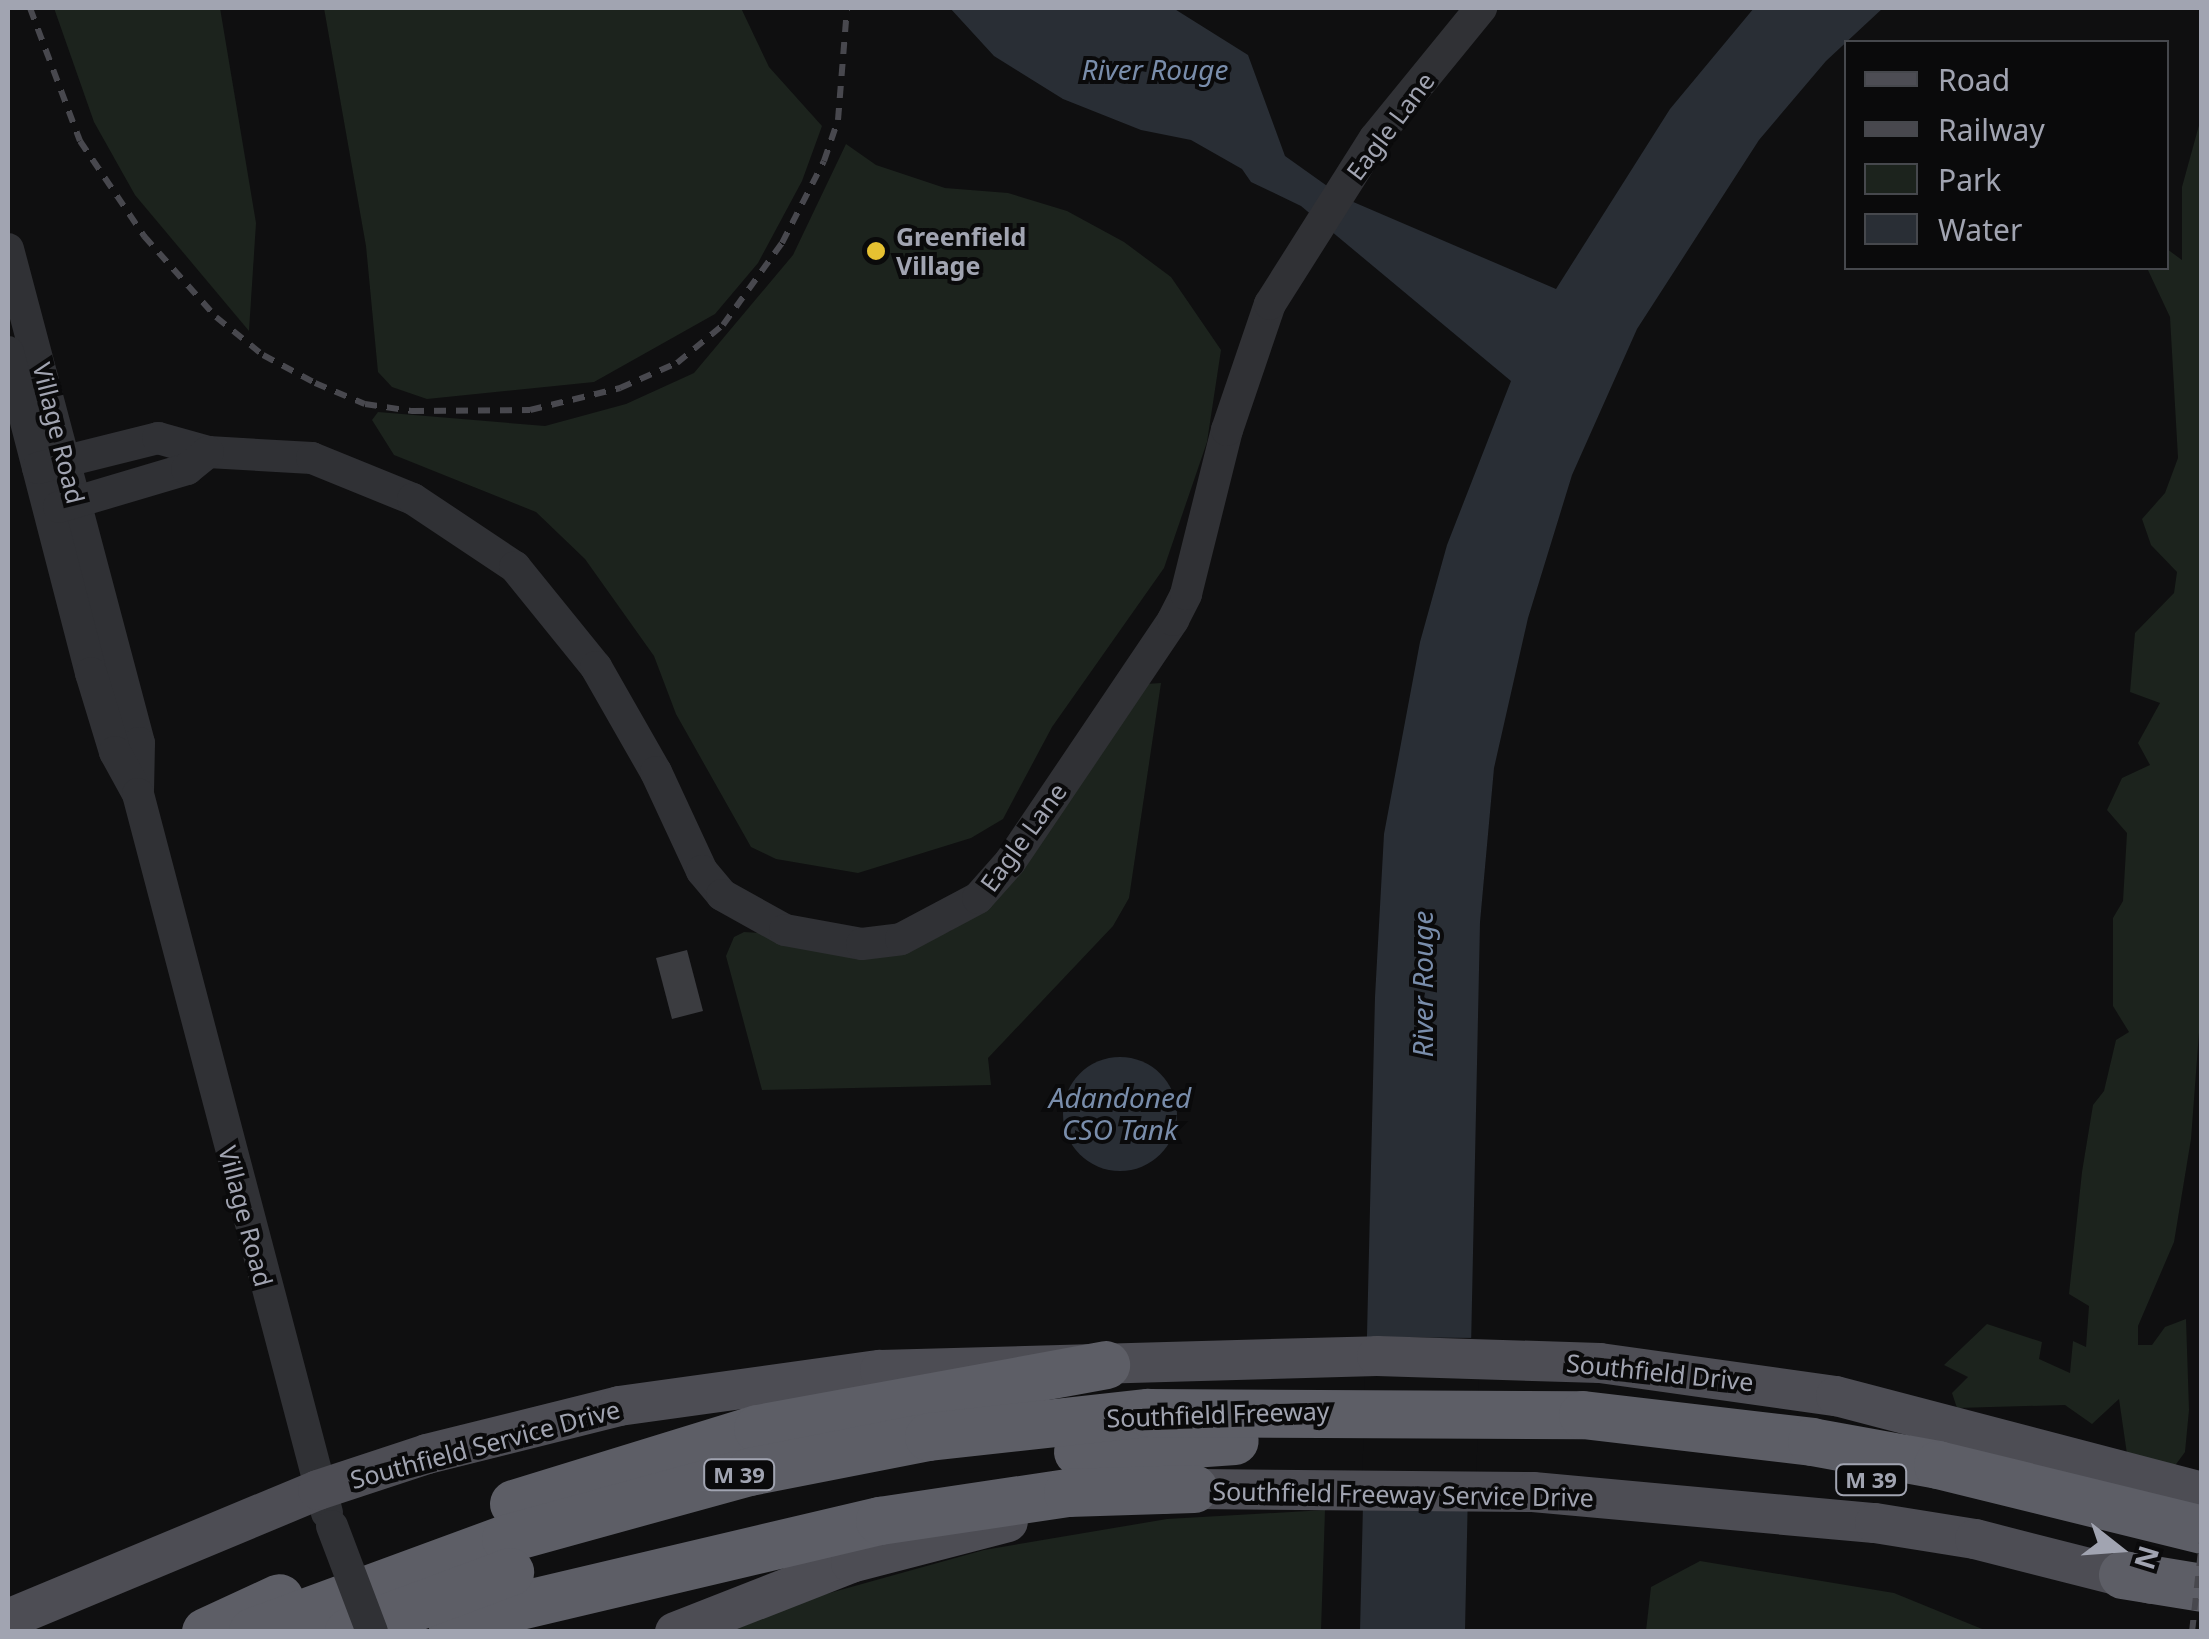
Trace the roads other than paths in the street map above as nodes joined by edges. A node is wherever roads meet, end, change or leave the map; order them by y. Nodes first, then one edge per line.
1 (1481, 8) edge
2 (8, 249) edge
3 (8, 352) edge
4 (208, 452) junction
5 (52, 464) junction
6 (62, 506) junction
7 (1106, 1365) junction
8 (1249, 1424) junction
9 (1534, 1426) junction
10 (1194, 1488) junction
11 (2202, 1492) edge
12 (325, 1508) junction
13 (2202, 1530) edge
14 (2202, 1559) edge
15 (2123, 1575) junction
16 (2202, 1588) edge
17 (2202, 1599) edge
18 (8, 1619) edge
19 (206, 1632) edge
20 (253, 1632) edge
21 (349, 1632) edge
22 (372, 1632) edge
23 (420, 1632) edge
24 (675, 1632) edge

1 - 4 street, Eagle Lane
2 - 5 street, Village Road
3 - 5 street, Village Road
4 - 5 street, Eagle Lane
4 - 6 street
5 - 6 street, Village Road
6 - 12 street, Village Road
7 - 11 main road, Southfield Drive
7 - 12 main road, Southfield Service Drive
7 - 19 highway
8 - 9 highway, Southfield Freeway / M 39
8 - 20 highway, Southfield Freeway / M 39
8 - 21 highway, Southfield Freeway / M 39
9 - 13 highway, Southfield Freeway / M 39
9 - 14 highway, Southfield Freeway / M 39
10 - 15 main road, Southfield Freeway Service Drive
10 - 23 highway
10 - 24 main road, Southfield Freeway Service Drive
12 - 18 main road, Southfield Service Drive
12 - 22 street, Village Road, bridge
15 - 16 highway
15 - 17 main road, Southfield Freeway Service Drive

